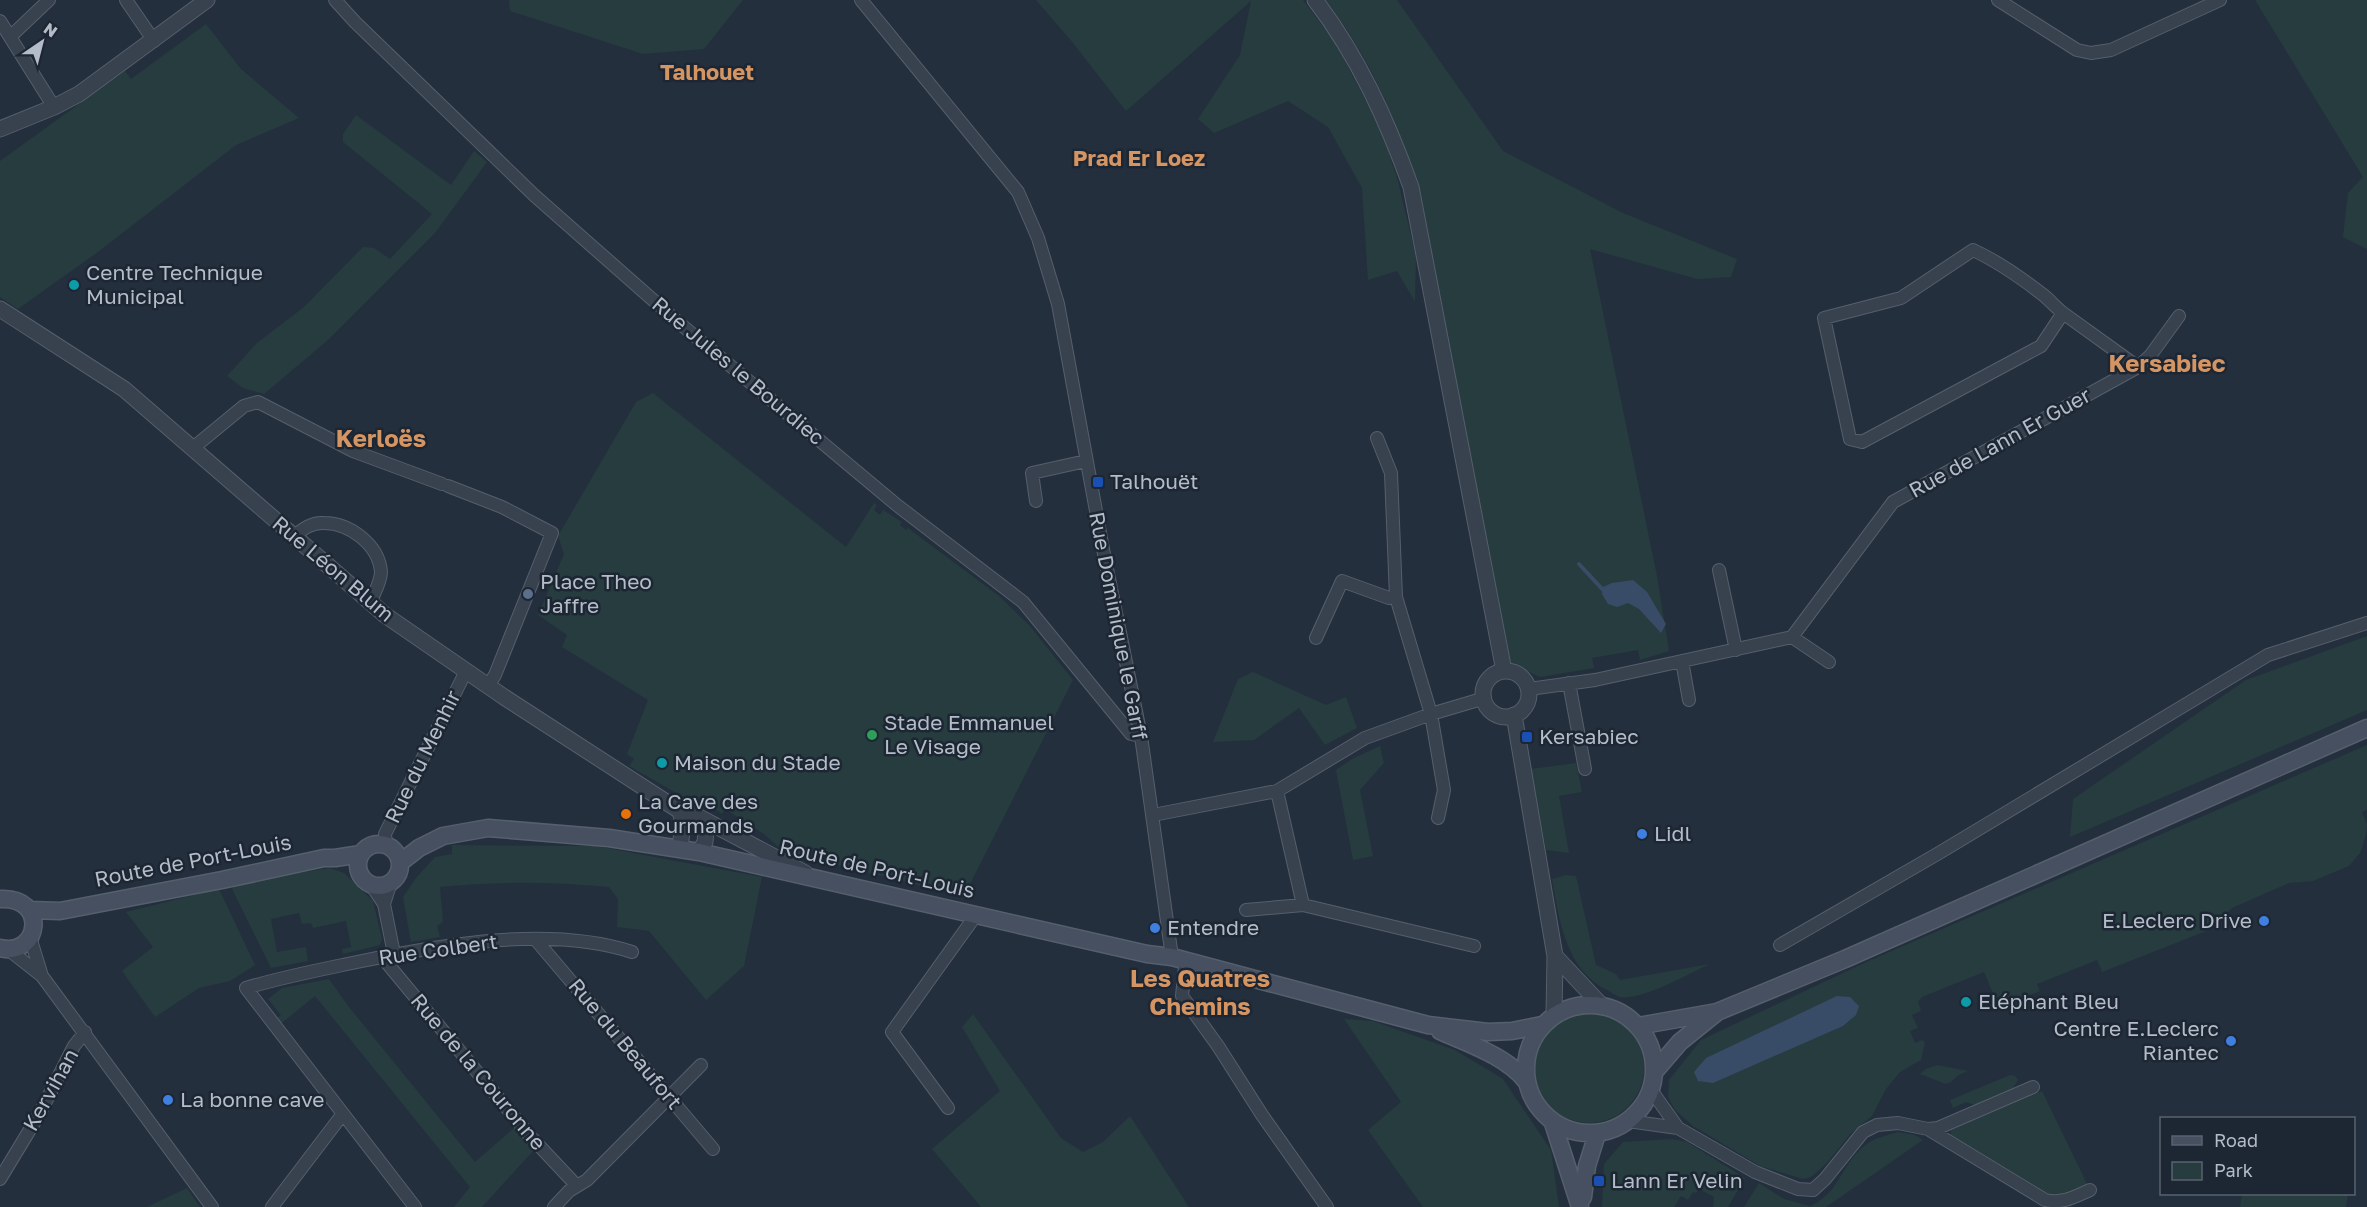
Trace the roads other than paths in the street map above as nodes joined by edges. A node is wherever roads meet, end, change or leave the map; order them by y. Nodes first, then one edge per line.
1 (49, 0) edge
2 (126, 0) edge
3 (207, 0) edge
4 (335, 0) edge
5 (861, 0) edge
6 (1315, 0) edge
7 (1998, 0) edge
8 (2220, 0) edge
9 (0, 21) edge
10 (11, 36) junction
11 (154, 40) junction
12 (54, 108) junction
13 (0, 129) edge
14 (2063, 313) junction
15 (2, 314) edge
16 (2179, 316) dead end
17 (2138, 367) junction
18 (1377, 438) dead end
19 (193, 448) junction
20 (1086, 462) junction
21 (1036, 501) dead end
22 (294, 536) junction
23 (1719, 570) dead end
24 (1396, 597) junction
25 (370, 603) junction
26 (2367, 623) edge
27 (1792, 637) junction
28 (1316, 638) dead end
29 (1736, 650) junction
30 (1682, 662) junction
31 (1828, 662) dead end
32 (466, 671) junction
33 (1503, 671) junction
34 (1569, 683) junction
35 (488, 686) junction
36 (1529, 689) junction
37 (1485, 698) junction
38 (1689, 700) dead end
39 (1431, 714) junction
40 (1514, 715) junction
41 (2367, 728) edge
42 (1141, 736) junction
43 (1586, 769) dead end
44 (1277, 792) junction
45 (680, 811) junction
46 (1153, 815) junction
47 (1437, 818) dead end
48 (707, 821) junction
49 (680, 848) junction
50 (393, 851) junction
51 (699, 852) junction
52 (360, 861) junction
53 (808, 875) junction
54 (391, 882) junction
55 (370, 883) junction
56 (0, 899) edge
57 (384, 904) junction
58 (1303, 905) junction
59 (30, 910) junction
60 (1246, 910) dead end
61 (60, 911) junction
62 (976, 915) junction
63 (31, 934) junction
64 (536, 940) junction
65 (1780, 945) dead end
66 (1474, 946) dead end
67 (4, 949) edge
68 (632, 951) dead end
69 (388, 955) junction
70 (1555, 956) junction
71 (1179, 961) junction
72 (42, 976) junction
73 (1602, 1006) junction
74 (1717, 1012) junction
75 (1548, 1020) junction
76 (1428, 1025) junction
77 (1638, 1026) junction
78 (85, 1032) junction
79 (701, 1065) dead end
80 (1655, 1071) junction
81 (1526, 1081) junction
82 (2033, 1087) dead end
83 (1651, 1090) junction
84 (670, 1098) junction
85 (948, 1108) dead end
86 (342, 1115) junction
87 (1628, 1121) junction
88 (1553, 1123) junction
89 (1678, 1128) junction
90 (1928, 1129) junction
91 (1597, 1134) junction
92 (712, 1149) dead end
93 (0, 1179) edge
94 (577, 1186) junction
95 (2090, 1190) dead end
96 (1579, 1205) edge
97 (212, 1207) edge
98 (272, 1207) edge
99 (415, 1207) edge
100 (554, 1207) edge
101 (1327, 1207) edge

1 - 10 street
2 - 11 street
3 - 11 street
4 - 42 street, Rue Jules le Bourdiec
5 - 20 street, Rue Dominique le Garff
6 - 33 street
7 - 8 street
9 - 10 street
10 - 12 street
11 - 12 street
12 - 13 street
14 - 14 street
14 - 17 street
15 - 19 street, Rue Léon Blum
16 - 17 street, Rue de Lann Er Guer
17 - 27 street, Rue de Lann Er Guer
18 - 24 street
19 - 22 street, Rue Léon Blum
19 - 35 street
20 - 21 street
20 - 42 street, Rue Dominique le Garff
22 - 25 street, Rue Léon Blum
22 - 25 street
23 - 29 street
24 - 28 street
24 - 39 street
25 - 32 street, Rue Léon Blum
26 - 65 street
27 - 29 street
27 - 31 street
29 - 30 street
30 - 34 street
30 - 38 street
32 - 35 street, Rue Léon Blum
32 - 50 street, Rue du Menhir
33 - 36 street
33 - 37 street
34 - 36 street
34 - 43 street
35 - 45 street, Rue Léon Blum
36 - 40 street
37 - 39 street
37 - 40 street
39 - 44 street
39 - 47 street
40 - 70 street
41 - 74 main road
42 - 46 street, Rue Dominique le Garff
44 - 46 street
44 - 58 street
45 - 48 street, Rue Léon Blum
45 - 49 street
46 - 71 street, Rue Dominique le Garff
48 - 51 street
48 - 53 street, Rue Léon Blum
49 - 50 main road, Route de Port-Louis
49 - 51 main road, Route de Port-Louis
50 - 52 main road
50 - 54 main road
51 - 53 main road, Route de Port-Louis
52 - 55 main road
52 - 61 main road, Route de Port-Louis
53 - 62 main road, Route de Port-Louis
54 - 55 main road
54 - 57 street
55 - 57 street
56 - 59 main road
57 - 69 street
58 - 60 street
58 - 66 street
59 - 61 main road
59 - 63 main road
61 - 63 main road
62 - 71 main road, Route de Port-Louis
62 - 85 street
63 - 67 main road
63 - 72 street
64 - 68 street, Rue Colbert
64 - 69 street, Rue Colbert
64 - 84 street, Rue du Beaufort
67 - 72 street
69 - 86 street, Rue Colbert
69 - 94 street, Rue de la Couronne
70 - 73 street
70 - 75 street
71 - 76 main road, Route de Port-Louis
71 - 101 street, Rue Dominique le Garff
72 - 78 street
73 - 75 main road
73 - 77 main road
74 - 77 main road
74 - 80 main road
75 - 76 main road, Route de Port-Louis
75 - 81 main road
76 - 81 main road, Route de Port-Louis
77 - 80 main road
78 - 93 street, Kervihan
78 - 97 street
79 - 84 street
80 - 83 main road
81 - 88 main road
82 - 90 street
83 - 87 main road
83 - 89 street
84 - 92 street, Rue du Beaufort
84 - 94 street
86 - 98 street
86 - 99 street
87 - 89 street
87 - 91 main road
88 - 91 main road
88 - 96 main road
89 - 90 street
90 - 95 street
91 - 96 main road
94 - 100 street

